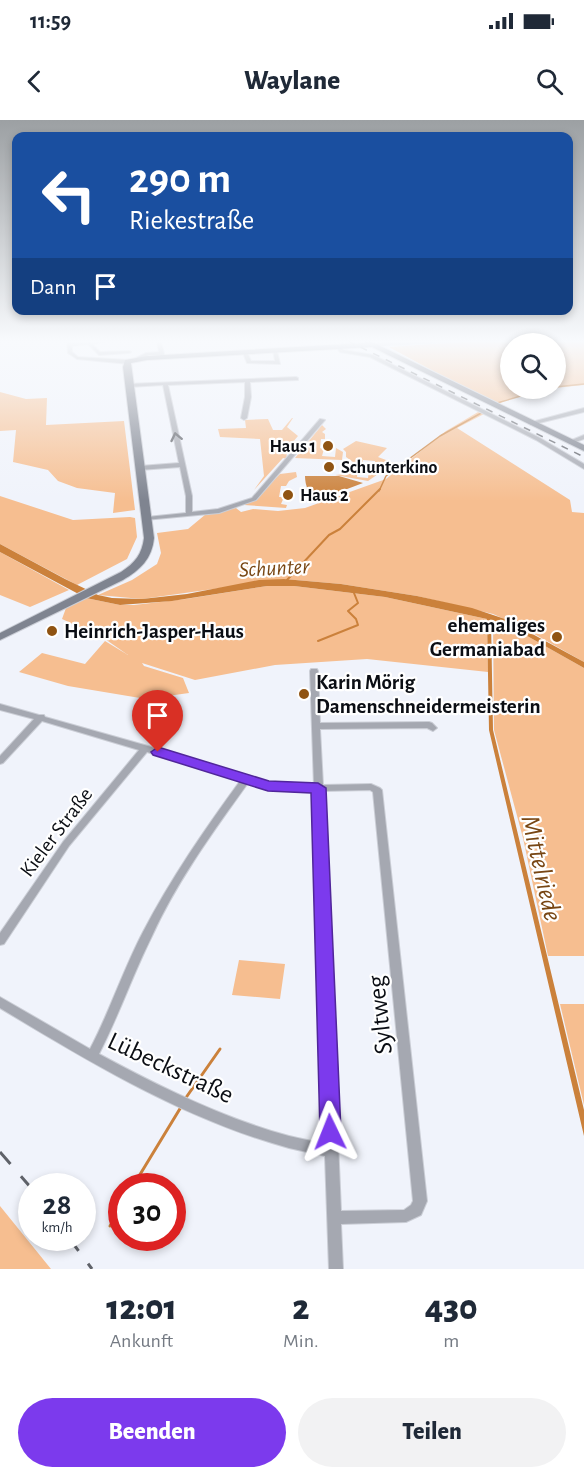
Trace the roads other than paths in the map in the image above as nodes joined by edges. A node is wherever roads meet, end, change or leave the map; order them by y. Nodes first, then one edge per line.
1 (130, 395) edge
2 (167, 395) edge
3 (248, 395) edge
4 (449, 395) edge
5 (474, 395) edge
6 (584, 410) edge
7 (244, 418) dead end
8 (322, 420) dead end
9 (531, 423) junction
10 (584, 437) edge
11 (570, 442) junction
12 (584, 448) edge
13 (182, 465) junction
14 (584, 467) edge
15 (140, 468) junction
16 (189, 515) junction
17 (147, 519) junction
18 (63, 602) junction
19 (0, 630) edge
20 (0, 637) edge
21 (314, 671) dead end
22 (0, 707) edge
23 (41, 717) junction
24 (316, 726) junction
25 (433, 728) dead end
26 (145, 748) junction
27 (0, 761) edge
28 (245, 780) junction
29 (318, 788) junction
30 (0, 941) edge
31 (0, 1002) edge
32 (93, 1055) junction
33 (331, 1150) junction
34 (334, 1218) junction
35 (336, 1269) edge

1 - 15 main road
13 -> 2 street
3 - 7 street
4 - 14 street
5 - 9 main road
6 - 9 street
8 - 16 street
9 - 11 main road
10 - 11 street
11 - 12 main road
13 - 15 street
13 - 16 street
15 - 17 main road
16 - 17 street
17 - 18 main road
18 - 19 main road
18 - 20 main road
21 - 24 street
22 - 23 street
23 - 26 street
23 - 27 street
24 - 25 street
24 - 29 street
26 - 28 street
26 - 30 street, Kieler Straße
28 - 29 street
28 - 32 street
29 - 33 street
29 - 34 street, Syltweg
31 - 32 street, Lübeckstraße
32 - 33 street, Lübeckstraße
33 - 34 street
34 - 35 street

